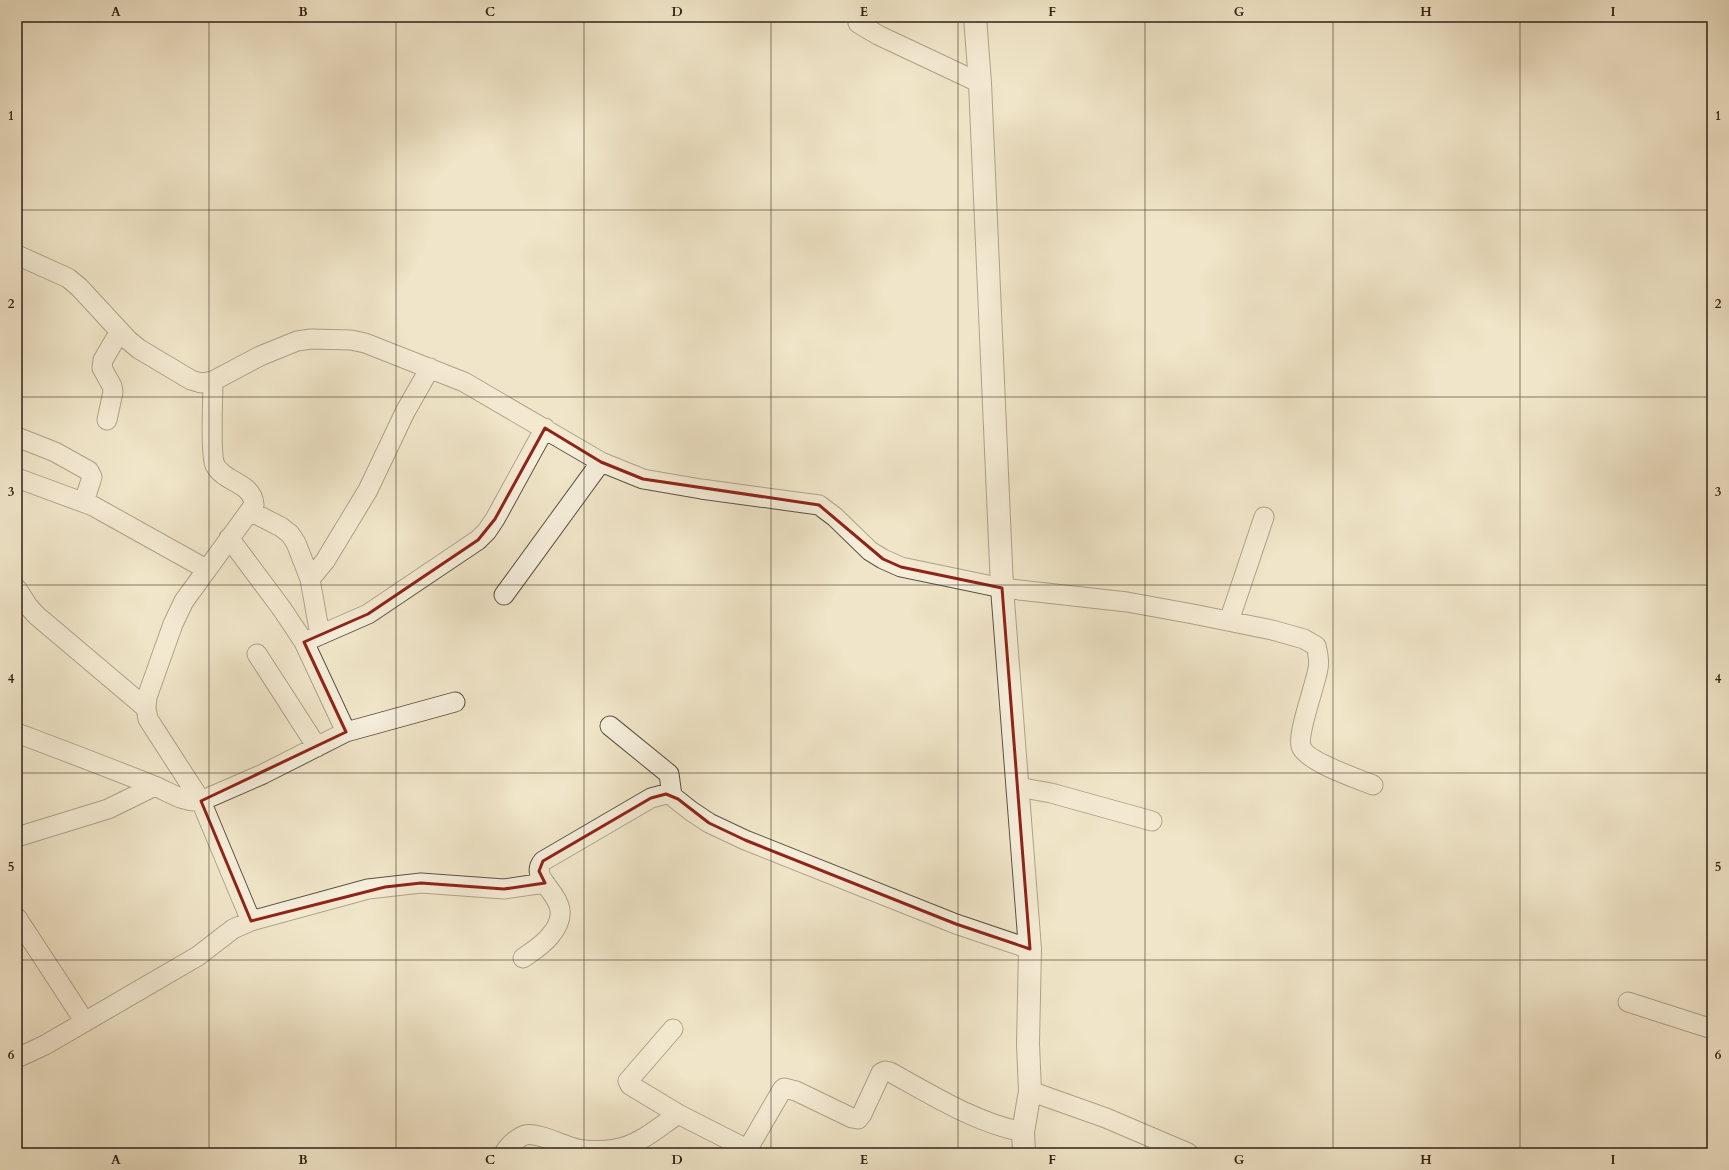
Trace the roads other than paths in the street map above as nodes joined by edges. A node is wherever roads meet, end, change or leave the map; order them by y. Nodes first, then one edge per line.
1 (975, 17) edge
2 (858, 23) dead end
3 (980, 83) junction
4 (17, 255) edge
5 (120, 331) junction
6 (430, 368) junction
7 (213, 381) junction
8 (107, 420) dead end
9 (545, 428) junction
10 (17, 437) edge
11 (601, 462) junction
12 (17, 478) edge
13 (84, 502) junction
14 (250, 511) junction
15 (1264, 517) dead end
16 (229, 538) junction
17 (206, 569) junction
18 (310, 579) junction
19 (1002, 588) junction
20 (17, 589) edge
21 (504, 595) dead end
22 (1229, 621) junction
23 (312, 638) junction
24 (257, 654) dead end
25 (455, 702) dead end
26 (146, 708) junction
27 (610, 726) dead end
28 (346, 732) junction
29 (17, 733) edge
30 (317, 746) junction
31 (1373, 785) dead end
32 (154, 786) junction
33 (1018, 787) junction
34 (672, 796) junction
35 (201, 801) junction
36 (1152, 821) dead end
37 (17, 837) edge
38 (544, 883) junction
39 (17, 918) edge
40 (251, 921) junction
41 (1030, 949) junction
42 (523, 958) dead end
43 (1628, 1002) dead end
44 (85, 1022) junction
45 (1712, 1028) edge
46 (673, 1029) dead end
47 (17, 1058) edge
48 (1030, 1091) junction
49 (678, 1114) junction
50 (1024, 1142) edge
51 (504, 1153) edge
52 (1188, 1153) edge

1 - 3 street
2 - 3 street
3 - 19 street
4 - 5 street
5 - 7 street
5 - 8 street
6 - 7 street
6 - 9 street
6 - 18 street
7 - 14 street
9 - 11 street
9 - 23 street
10 - 13 street
11 - 19 street
11 - 21 street
12 - 13 street
13 - 17 street
14 - 16 street
14 - 18 street
15 - 22 street
16 - 17 street
16 - 23 street
17 - 26 street
18 - 23 street
19 - 22 street
19 - 33 street
20 - 26 street
22 - 31 street
23 - 28 street
24 - 30 street
25 - 28 street
26 - 35 street
27 - 34 street
28 - 30 street
29 - 32 street
30 - 35 street
32 - 35 street
32 - 37 street
33 - 36 street
33 - 41 street
34 - 38 street
34 - 41 street
35 - 40 street
38 - 40 street
38 - 42 street
39 - 44 street
40 - 44 street
41 - 48 street
43 - 45 street
44 - 47 street
46 - 49 street
48 - 50 street
48 - 52 street
49 - 50 street
49 - 51 street

